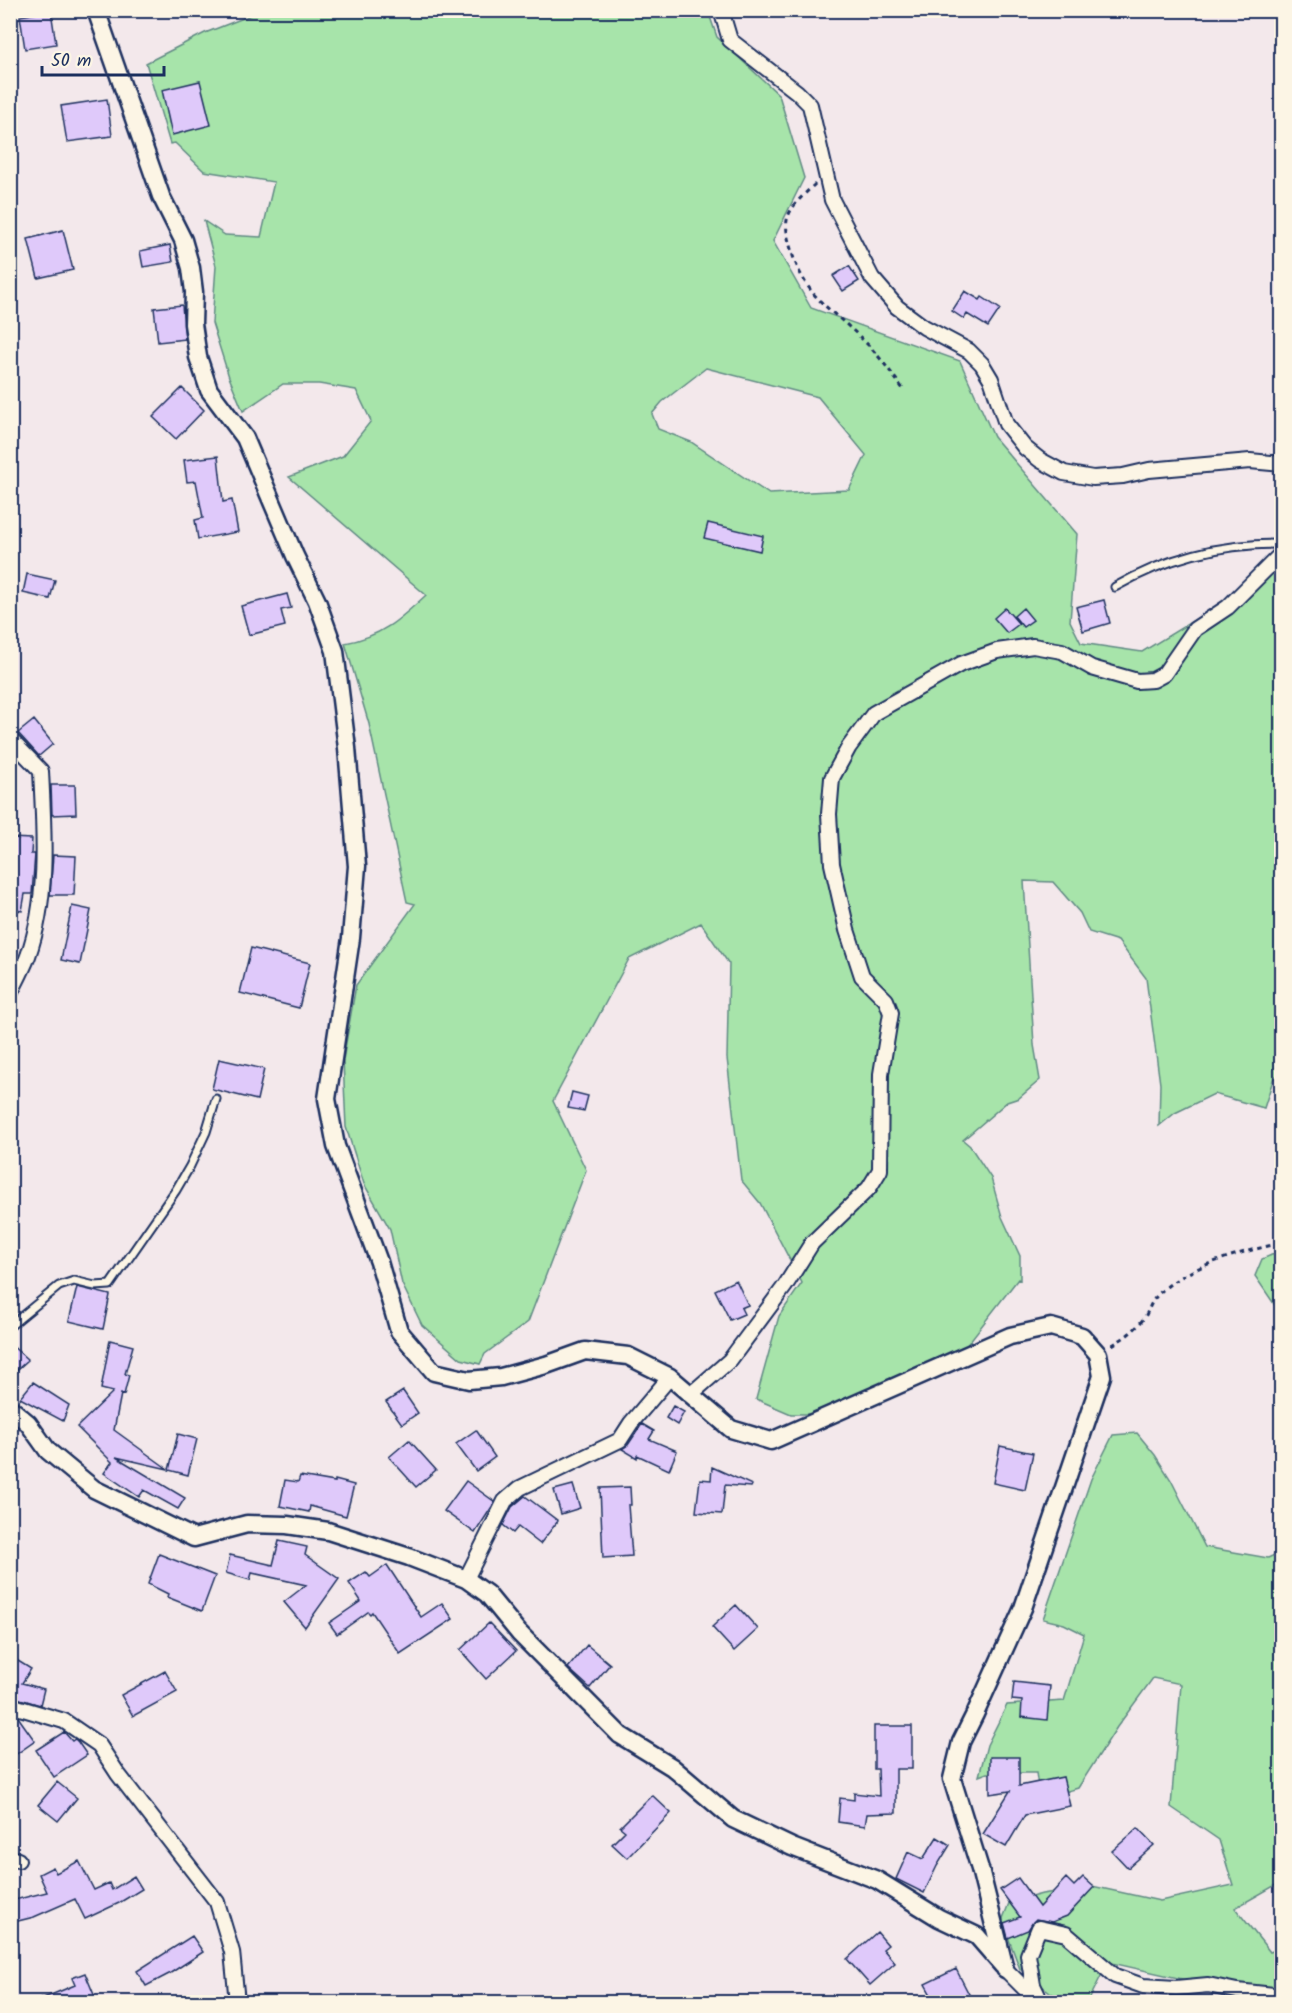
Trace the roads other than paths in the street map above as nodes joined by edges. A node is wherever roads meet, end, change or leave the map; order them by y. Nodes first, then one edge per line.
1 (96, 10) edge
2 (721, 10) edge
3 (1281, 464) edge
4 (1281, 544) edge
5 (1281, 553) edge
6 (1115, 587) dead end
7 (10, 739) edge
8 (10, 994) edge
9 (216, 1099) dead end
10 (10, 1326) edge
11 (670, 1377) junction
12 (690, 1395) junction
13 (10, 1408) edge
14 (466, 1579) junction
15 (10, 1705) edge
16 (1005, 1969) junction
17 (1281, 1996) edge
18 (237, 2002) edge
19 (1039, 2002) edge

1 - 11 street
2 - 3 street
4 - 6 lane
5 - 12 street
7 - 8 street
9 - 10 lane
11 - 12 street
11 - 14 street
12 - 16 street
13 - 14 street
14 - 16 street
15 - 18 street
16 - 19 street
17 - 19 street

